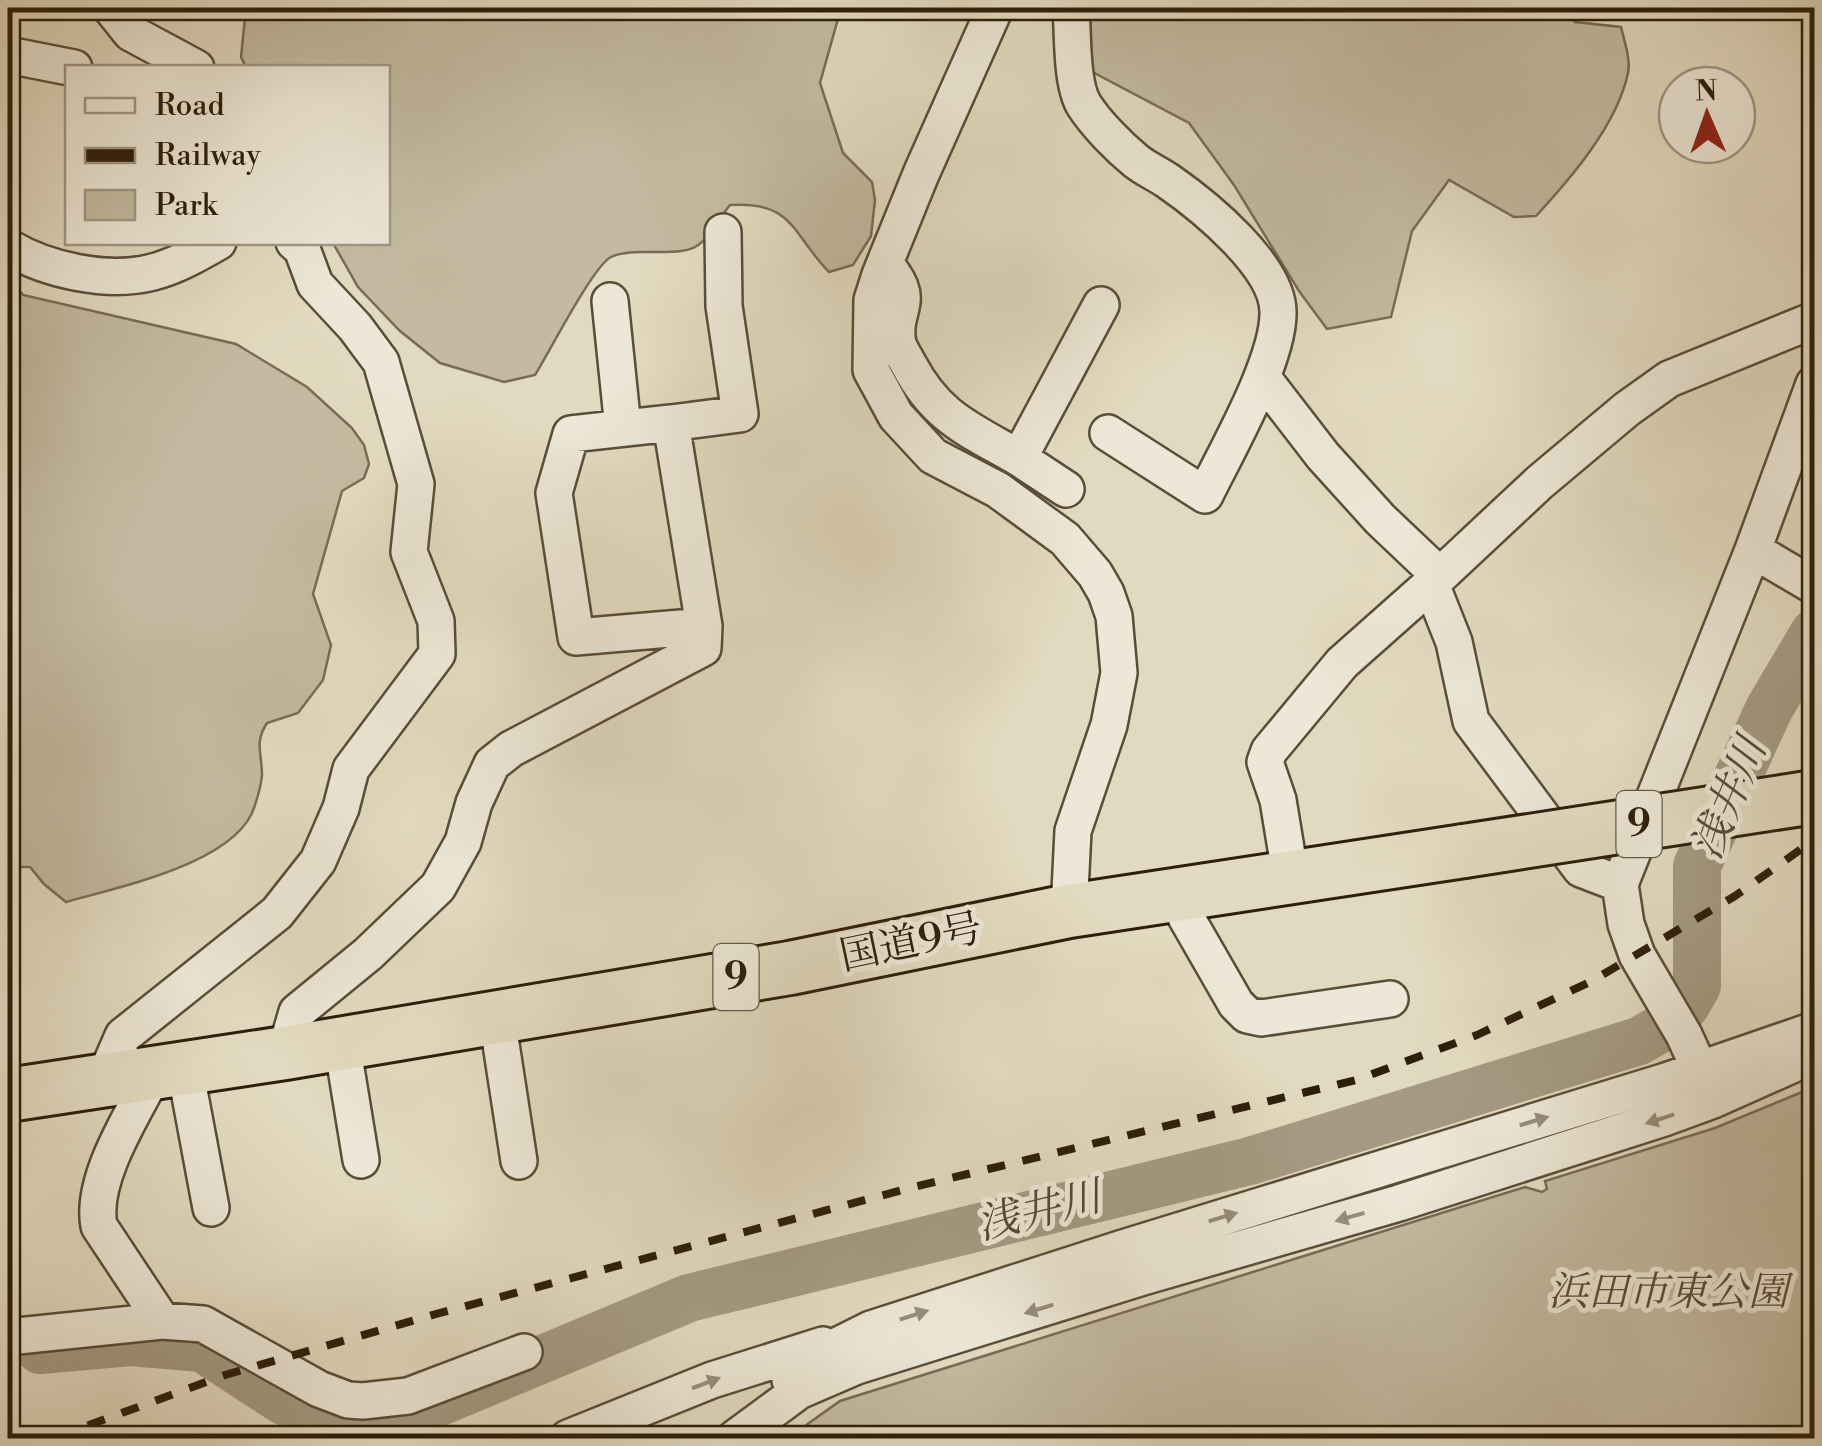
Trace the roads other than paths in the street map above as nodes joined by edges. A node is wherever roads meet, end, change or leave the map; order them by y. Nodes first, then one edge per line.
1 (111, 8) edge
2 (996, 8) edge
3 (1071, 8) edge
4 (8, 54) edge
5 (133, 54) edge
6 (182, 65) edge
7 (65, 66) edge
8 (724, 232) dead end
9 (212, 245) edge
10 (297, 245) edge
11 (8, 248) edge
12 (885, 264) junction
13 (610, 301) dead end
14 (1101, 305) dead end
15 (1814, 320) edge
16 (1262, 377) junction
17 (1814, 384) edge
18 (671, 423) junction
19 (624, 428) junction
20 (1108, 434) dead end
21 (1019, 458) junction
22 (1066, 490) dead end
23 (1753, 550) junction
24 (1435, 580) junction
25 (1814, 586) edge
26 (704, 626) junction
27 (1814, 797) edge
28 (1291, 879) junction
29 (1620, 884) junction
30 (1182, 894) junction
31 (1068, 911) junction
32 (1390, 999) dead end
33 (497, 1018) junction
34 (1814, 1030) edge
35 (342, 1044) junction
36 (284, 1054) junction
37 (1814, 1054) edge
38 (147, 1075) junction
39 (1707, 1085) junction
40 (8, 1096) edge
41 (361, 1160) dead end
42 (520, 1162) dead end
43 (211, 1208) dead end
44 (162, 1321) junction
45 (871, 1329) junction
46 (8, 1337) edge
47 (524, 1352) dead end
48 (619, 1430) edge
49 (742, 1432) edge
50 (568, 1438) edge

1 - 5 street
2 - 12 street
3 - 16 street
4 - 7 street
5 - 6 street
8 - 18 street
9 - 11 street
10 - 38 street
12 - 21 street
12 - 31 street
13 - 19 street
14 - 21 street
15 - 24 street
16 - 20 street
16 - 24 street
17 - 23 street
18 - 19 street
18 - 26 street
19 - 26 street
21 - 22 street
23 - 25 street
23 - 29 street
24 - 28 street
24 - 29 street
26 - 36 street
27 - 28 highway, 国道9号 / 9, bridge
28 - 30 highway, 国道9号 / 9
29 - 39 street
30 - 31 highway, 国道9号 / 9
30 - 32 street
31 - 33 highway, 国道9号 / 9
33 - 35 highway, 国道9号 / 9
33 - 42 street
34 - 39 street
35 - 36 highway, 国道9号 / 9
35 - 41 street
36 - 38 highway, 国道9号 / 9
37 - 39 street
38 - 40 highway, 国道9号 / 9
38 - 43 street
38 - 44 street
45 -> 39 street
39 -> 49 street
44 - 46 street
44 - 47 street
48 -> 45 street
45 - 49 street
48 - 50 street

